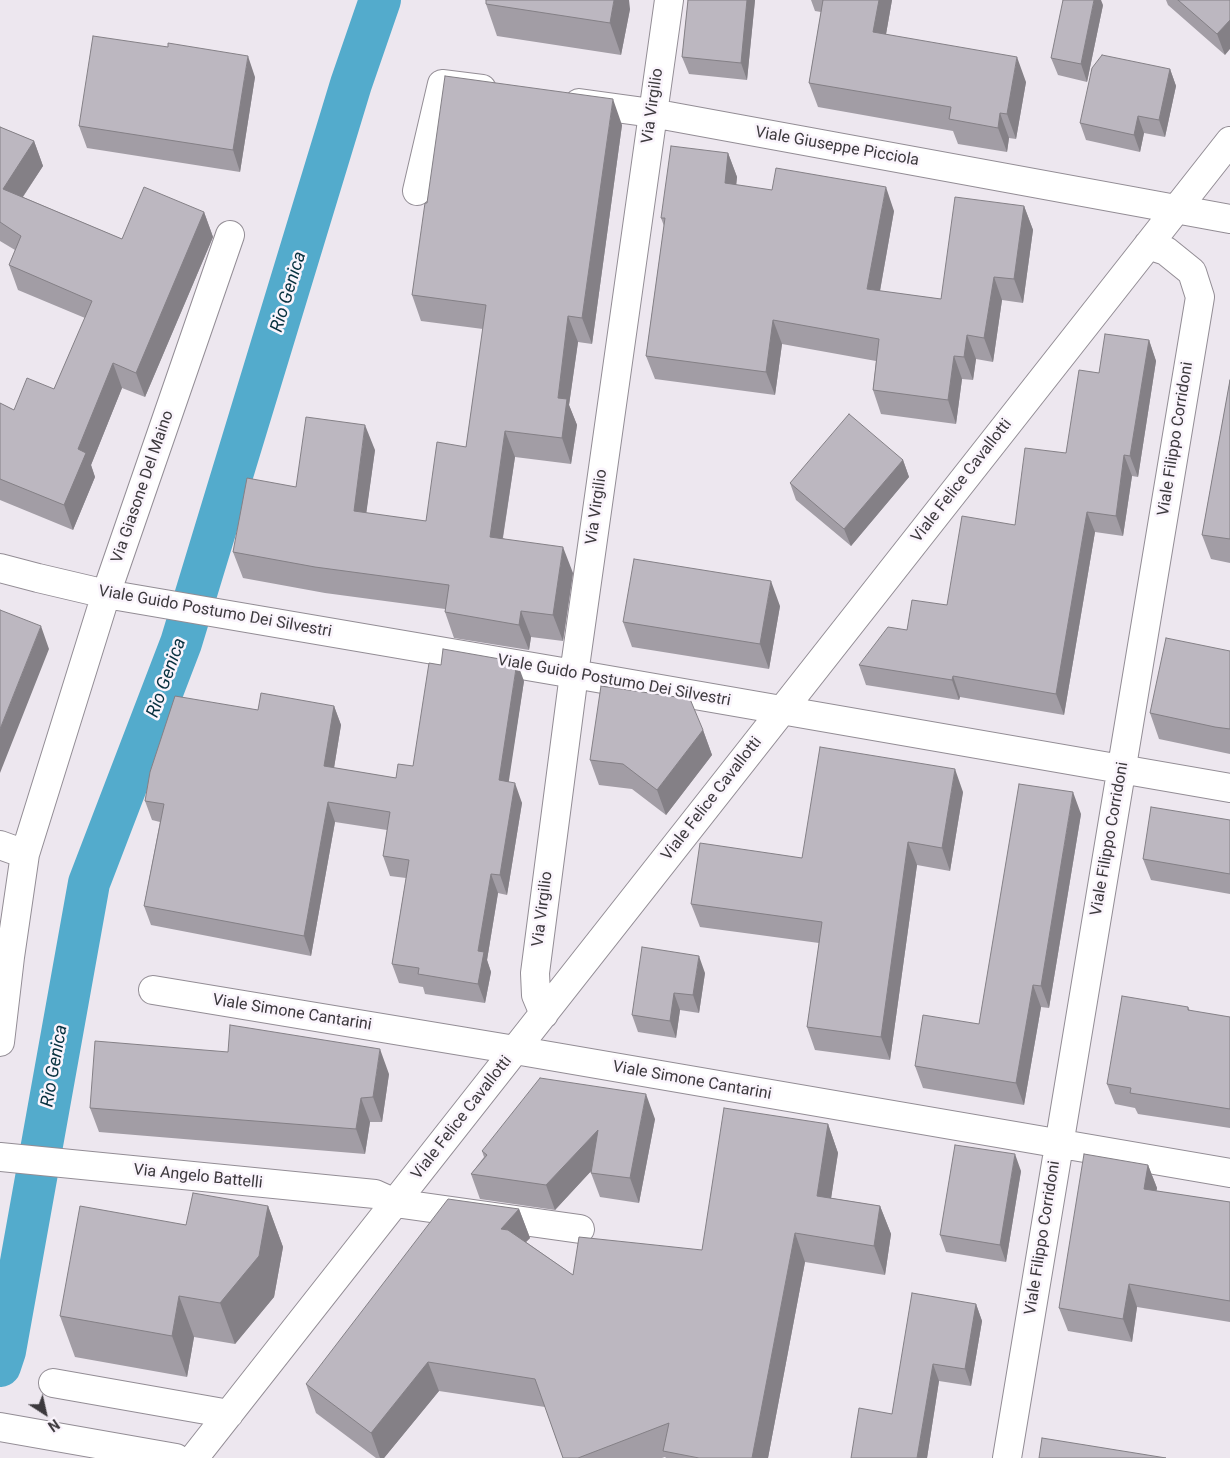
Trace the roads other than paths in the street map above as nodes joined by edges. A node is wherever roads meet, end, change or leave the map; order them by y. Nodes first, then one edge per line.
1 (669, 0) edge
2 (509, 93) edge
3 (556, 100) edge
4 (652, 113) junction
5 (1230, 141) edge
6 (417, 191) dead end
7 (1176, 210) junction
8 (1230, 219) edge
9 (230, 235) dead end
10 (1148, 245) junction
11 (0, 568) edge
12 (106, 594) junction
13 (574, 674) junction
14 (782, 710) junction
15 (1121, 769) junction
16 (1230, 788) edge
17 (0, 845) edge
18 (25, 854) junction
19 (153, 990) dead end
20 (544, 1014) junction
21 (0, 1042) edge
22 (515, 1050) junction
23 (1059, 1144) junction
24 (0, 1157) edge
25 (1230, 1173) edge
26 (395, 1203) junction
27 (580, 1229) dead end
28 (53, 1383) dead end
29 (229, 1414) junction
30 (12, 1430) edge
31 (176, 1458) edge
32 (194, 1458) edge
33 (1007, 1458) edge

1 - 4 street, Via Virgilio
2 - 6 street
3 - 4 street, Viale Giuseppe Picciola
4 - 7 street, Viale Giuseppe Picciola
4 - 13 street, Via Virgilio
5 - 7 street, Viale Felice Cavallotti
7 - 8 street, Viale Giuseppe Picciola
7 - 10 street, Viale Felice Cavallotti
9 - 12 street, Via Giasone Del Maino
10 - 14 street, Viale Felice Cavallotti
10 - 15 street, Viale Filippo Corridoni
11 - 12 street, Viale Guido Postumo Dei Silvestri
12 - 13 street, Viale Guido Postumo Dei Silvestri
12 - 18 street, Via Giasone Del Maino
13 - 14 street, Viale Guido Postumo Dei Silvestri
13 - 20 street, Via Virgilio
14 - 15 street, Viale Guido Postumo Dei Silvestri
14 - 20 street, Viale Felice Cavallotti
15 - 16 street, Viale Guido Postumo Dei Silvestri
15 - 23 street, Viale Filippo Corridoni
17 - 18 street
18 - 21 street, Via Giasone Del Maino
19 - 22 street, Viale Simone Cantarini
20 - 22 street, Viale Felice Cavallotti
22 - 23 street, Viale Simone Cantarini
22 - 26 street, Viale Felice Cavallotti
23 - 25 street, Viale Simone Cantarini
23 - 33 street, Viale Filippo Corridoni
24 - 26 street, Via Angelo Battelli
26 - 27 street, Via Angelo Battelli
26 - 29 street, Viale Felice Cavallotti
28 - 29 street
29 - 32 street, Viale Felice Cavallotti
30 - 31 street

